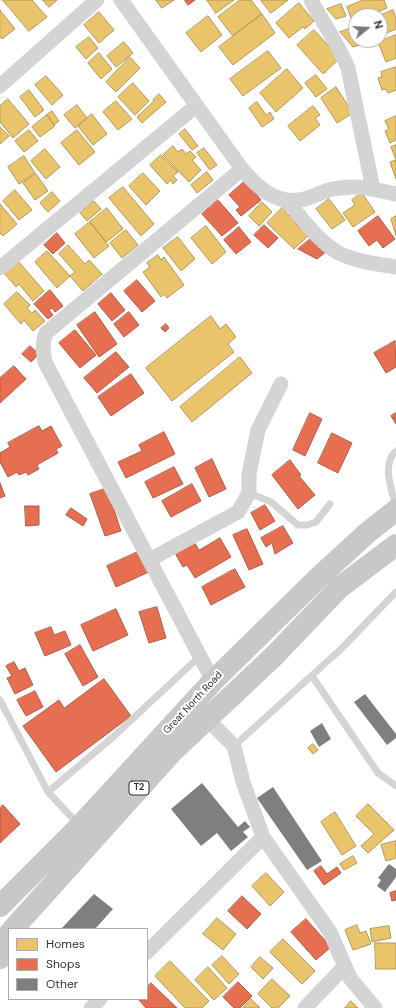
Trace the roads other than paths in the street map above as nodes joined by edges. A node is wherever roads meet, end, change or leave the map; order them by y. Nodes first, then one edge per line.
1 (97, 0) edge
2 (121, 0) edge
3 (311, 0) edge
4 (0, 86) edge
5 (196, 106) junction
6 (242, 170) junction
7 (373, 189) junction
8 (396, 194) edge
9 (286, 200) junction
10 (396, 267) edge
11 (0, 268) edge
12 (281, 384) dead end
13 (396, 451) edge
14 (249, 493) junction
15 (330, 504) dead end
16 (396, 509) edge
17 (396, 545) edge
18 (149, 560) junction
19 (396, 592) edge
20 (200, 656) junction
21 (312, 676) junction
22 (213, 681) junction
23 (0, 700) edge
24 (206, 718) junction
25 (234, 746) junction
26 (396, 786) edge
27 (48, 792) junction
28 (80, 826) junction
29 (263, 837) junction
30 (2, 904) edge
31 (14, 928) edge
32 (8, 935) edge
33 (148, 951) edge
34 (0, 958) edge
35 (346, 966) junction
36 (99, 1000) edge
37 (91, 1008) edge
38 (305, 1008) edge
39 (375, 1008) edge

1 - 4 street
2 - 5 street
3 - 7 street
5 - 6 street
5 - 11 street
6 - 9 street
6 - 18 street
7 - 8 street
7 - 9 street
9 - 10 street
12 - 14 street
13 - 16 lane
14 - 15 lane
14 - 18 street
16 - 22 main road, Great North Road / T2
17 - 24 main road, Great North Road / T2
18 - 20 street
19 - 21 lane
20 - 22 street
20 - 27 lane
21 - 25 lane
21 - 26 lane
22 - 28 main road, Great North Road / T2
23 - 27 lane
24 - 25 street
24 - 31 main road, Great North Road / T2
25 - 29 street
27 - 28 lane
28 - 30 main road, Great North Road / T2
29 - 33 street
29 - 35 street
32 - 34 main road
35 - 38 street
35 - 39 street
36 - 37 street

